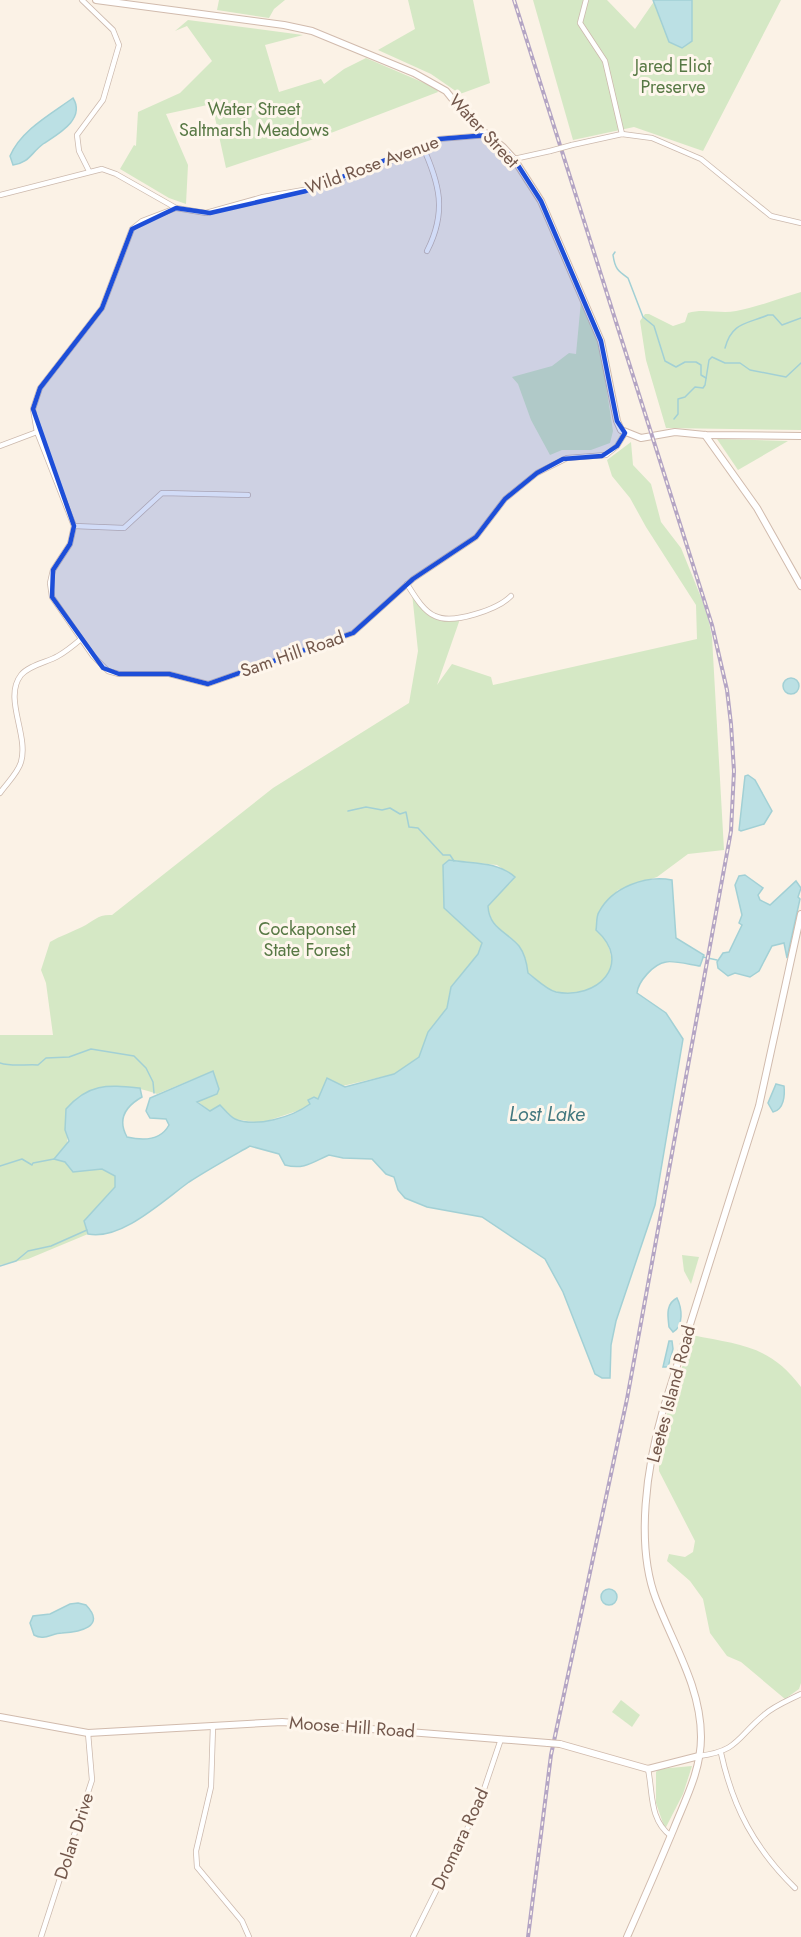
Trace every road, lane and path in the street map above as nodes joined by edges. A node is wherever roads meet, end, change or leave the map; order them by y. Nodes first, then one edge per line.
1 (82, 0) edge
2 (96, 0) edge
3 (586, 0) edge
4 (622, 134) junction
5 (488, 135) junction
6 (422, 145) junction
7 (514, 159) junction
8 (89, 171) junction
9 (0, 195) edge
10 (177, 208) junction
11 (801, 223) edge
12 (427, 251) dead end
13 (37, 432) junction
14 (625, 433) junction
15 (705, 435) junction
16 (801, 436) edge
17 (0, 446) edge
18 (248, 495) dead end
19 (74, 526) junction
20 (407, 584) junction
21 (801, 586) edge
22 (511, 596) dead end
23 (81, 639) junction
24 (0, 793) edge
25 (801, 914) edge
26 (801, 1694) edge
27 (0, 1718) edge
28 (213, 1726) junction
29 (88, 1733) junction
30 (501, 1739) junction
31 (721, 1753) junction
32 (699, 1756) junction
33 (648, 1769) junction
34 (671, 1836) junction
35 (795, 1888) dead end
36 (628, 1936) edge
37 (41, 1937) edge
38 (249, 1937) edge
39 (413, 1937) edge

1 - 8 street
2 - 5 main road, Water Street
3 - 4 street
4 - 7 street, bridge
4 - 11 street
5 - 6 street, Wild Rose Avenue
5 - 7 main road, Water Street
6 - 10 street, Wild Rose Avenue
6 - 12 street
7 - 14 main road, Water Street
8 - 9 street
8 - 10 street, Wild Rose Avenue
10 - 13 street
13 - 17 street
13 - 19 street
14 - 15 main road
14 - 20 street, Sam Hill Road
15 - 16 main road
15 - 21 main road
18 - 19 street
19 - 23 street, Sam Hill Road
20 - 22 street
20 - 23 street, Sam Hill Road
23 - 24 street
25 - 32 main road, Leetes Island Road
26 - 31 street
27 - 29 main road, Moose Hill Road
28 - 29 main road, Moose Hill Road
28 - 30 main road, Moose Hill Road
28 - 38 street
29 - 37 street, Dolan Drive
30 - 33 main road, Moose Hill Road, bridge
30 - 39 street, Dromara Road
31 - 32 street
31 - 35 street
32 - 33 main road
32 - 34 main road, Leetes Island Road
33 - 34 street
34 - 36 main road, Leetes Island Road

